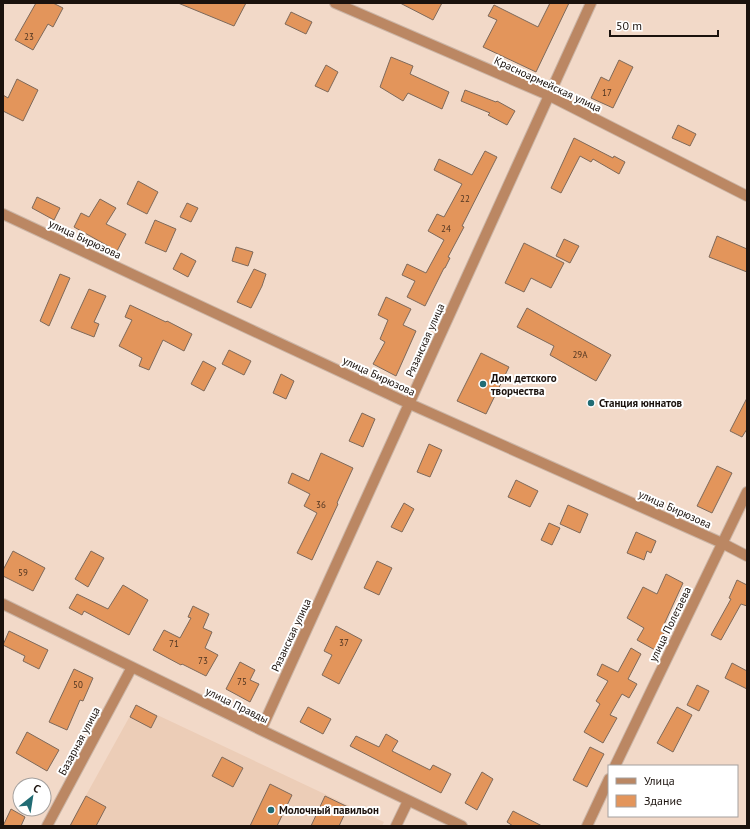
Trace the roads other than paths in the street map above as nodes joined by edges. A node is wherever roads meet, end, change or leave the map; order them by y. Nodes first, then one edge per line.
1 (335, 3) edge
2 (591, 3) edge
3 (548, 95) junction
4 (747, 196) edge
5 (3, 214) edge
6 (410, 404) junction
7 (747, 492) edge
8 (722, 543) junction
9 (747, 556) edge
10 (3, 604) edge
11 (132, 667) junction
12 (261, 730) junction
13 (615, 765) edge
14 (608, 781) edge
15 (408, 801) junction
16 (47, 826) edge
17 (396, 826) edge
18 (462, 826) edge
19 (587, 826) edge

1 - 3 street, Красноармейская улица
2 - 3 street, Рязанская улица
3 - 4 street, Красноармейская улица
3 - 6 street, Рязанская улица
5 - 6 street, улица Бирюзова
6 - 8 street, улица Бирюзова
6 - 12 street, Рязанская улица
7 - 8 street, улица Полетаева
8 - 9 street, улица Бирюзова
8 - 13 street, улица Полетаева
10 - 11 street, улица Правды
11 - 12 street, улица Правды
11 - 16 street, Базарная улица
12 - 15 street, улица Правды
14 - 19 street
15 - 17 street
15 - 18 street, улица Правды

